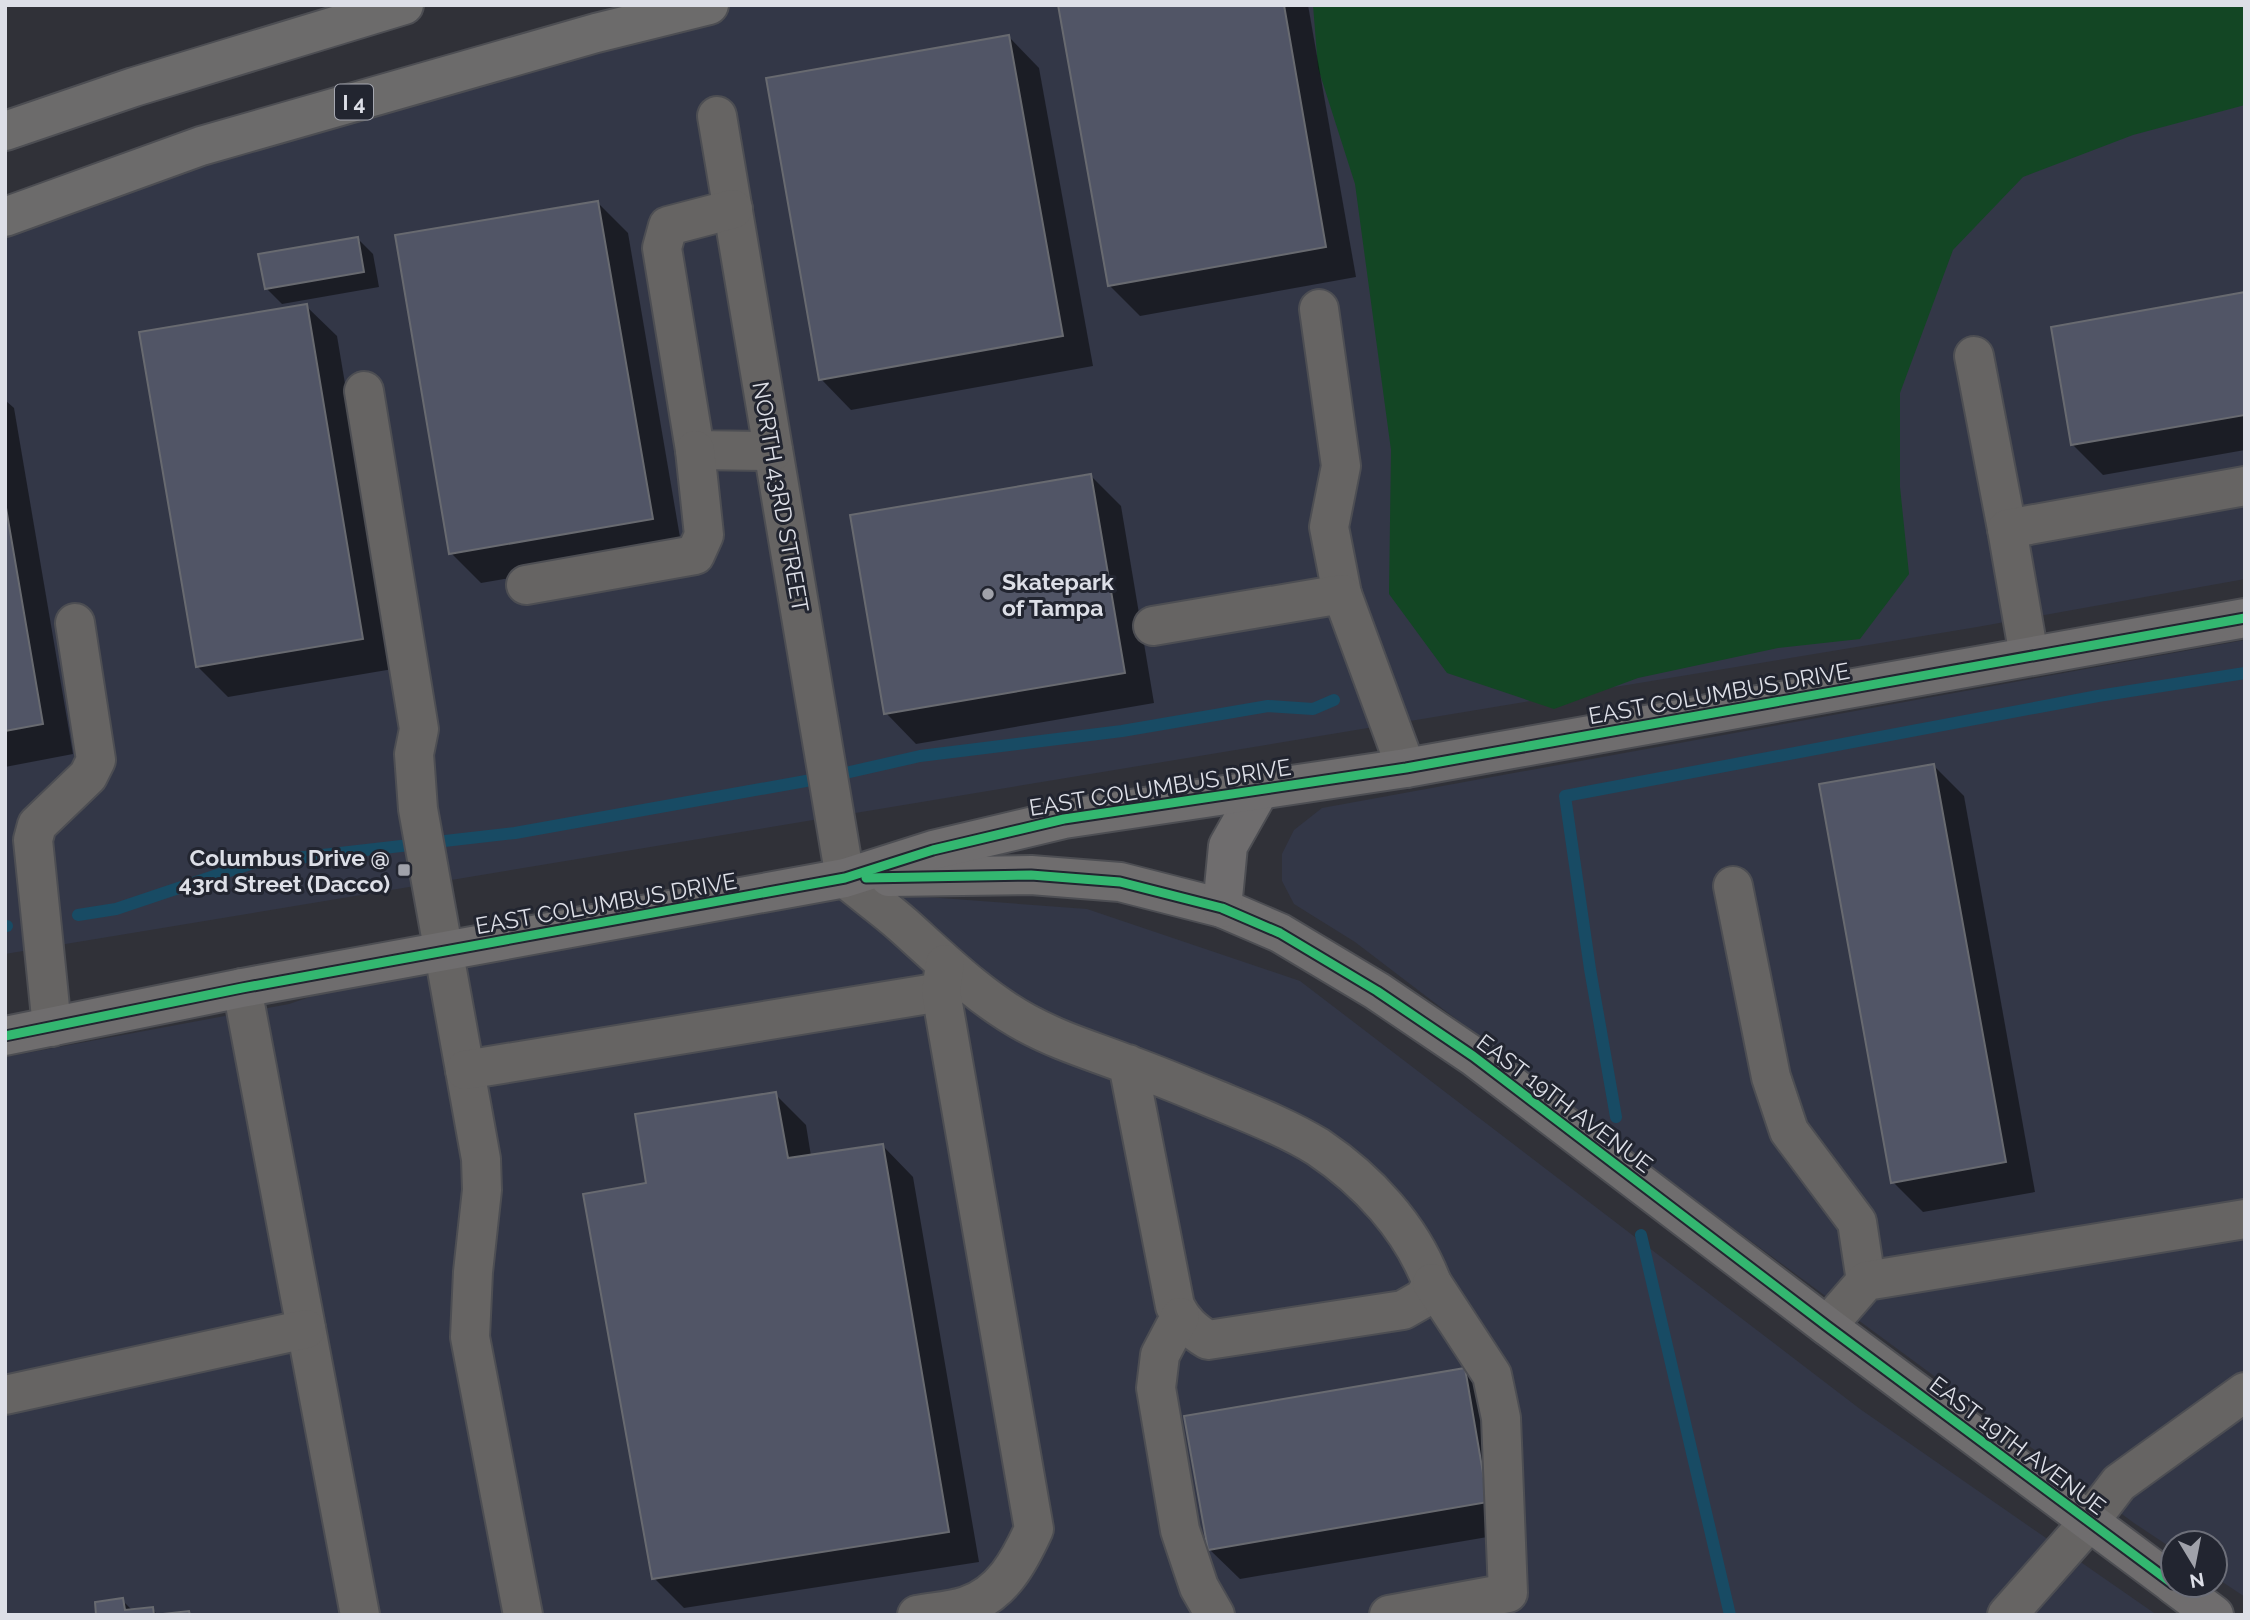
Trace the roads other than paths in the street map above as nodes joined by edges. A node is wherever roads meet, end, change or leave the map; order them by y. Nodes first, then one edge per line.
1 (404, 5) edge
2 (709, 5) edge
3 (717, 116) dead end
4 (5, 131) edge
5 (733, 209) junction
6 (5, 217) edge
7 (1319, 309) dead end
8 (1974, 356) dead end
9 (364, 391) dead end
10 (695, 450) junction
11 (774, 451) junction
12 (2245, 486) edge
13 (2007, 529) junction
14 (526, 586) dead end
15 (1342, 594) junction
16 (2245, 618) edge
17 (75, 622) dead end
18 (1153, 626) dead end
19 (2029, 656) junction
20 (1406, 768) junction
21 (1259, 791) junction
22 (845, 878) junction
23 (1733, 886) dead end
24 (1222, 908) junction
25 (442, 952) junction
26 (943, 978) junction
27 (243, 988) junction
28 (52, 1027) junction
29 (5, 1036) edge
30 (1128, 1064) junction
31 (465, 1070) junction
32 (2245, 1219) edge
33 (1866, 1281) junction
34 (1432, 1283) junction
35 (1180, 1317) junction
36 (1827, 1326) junction
37 (306, 1329) junction
38 (2245, 1392) edge
39 (5, 1395) edge
40 (2089, 1522) junction
41 (2159, 1574) edge
42 (2192, 1599) edge
43 (360, 1615) edge
44 (523, 1615) edge
45 (917, 1615) edge
46 (1214, 1615) edge
47 (1390, 1615) edge
48 (2007, 1615) edge
49 (2214, 1615) edge

1 - 4 highway
2 - 6 highway, I 4
3 - 5 street, NORTH 43RD STREET
5 - 10 street
5 - 11 street, NORTH 43RD STREET
7 - 15 street
8 - 13 street
9 - 25 street
10 - 11 street
10 - 14 street
11 - 22 street, NORTH 43RD STREET
12 - 13 street
13 - 19 street
15 - 18 street
15 - 20 street
16 - 19 main road, EAST COLUMBUS DRIVE
17 - 28 street
19 - 20 main road, EAST COLUMBUS DRIVE
20 - 21 main road, EAST COLUMBUS DRIVE
21 - 22 main road, EAST COLUMBUS DRIVE
21 - 24 main road
22 - 24 main road, EAST 19TH AVENUE
22 - 25 main road, EAST COLUMBUS DRIVE
22 - 26 street
23 - 33 street
24 - 36 main road, EAST 19TH AVENUE
25 - 27 main road, EAST COLUMBUS DRIVE
25 - 31 street
26 - 30 street
26 - 31 street
26 - 45 street
27 - 28 main road, EAST COLUMBUS DRIVE
27 - 37 street
28 - 29 main road, EAST COLUMBUS DRIVE
30 - 34 street
30 - 35 street
31 - 44 street
32 - 33 street
33 - 36 street
34 - 35 street
34 - 47 street
35 - 46 street
36 - 40 main road, EAST 19TH AVENUE
37 - 39 street
37 - 43 street
38 - 40 street
40 - 41 main road, EAST 19TH AVENUE
40 - 48 street
42 - 49 main road, EAST 19TH AVENUE

